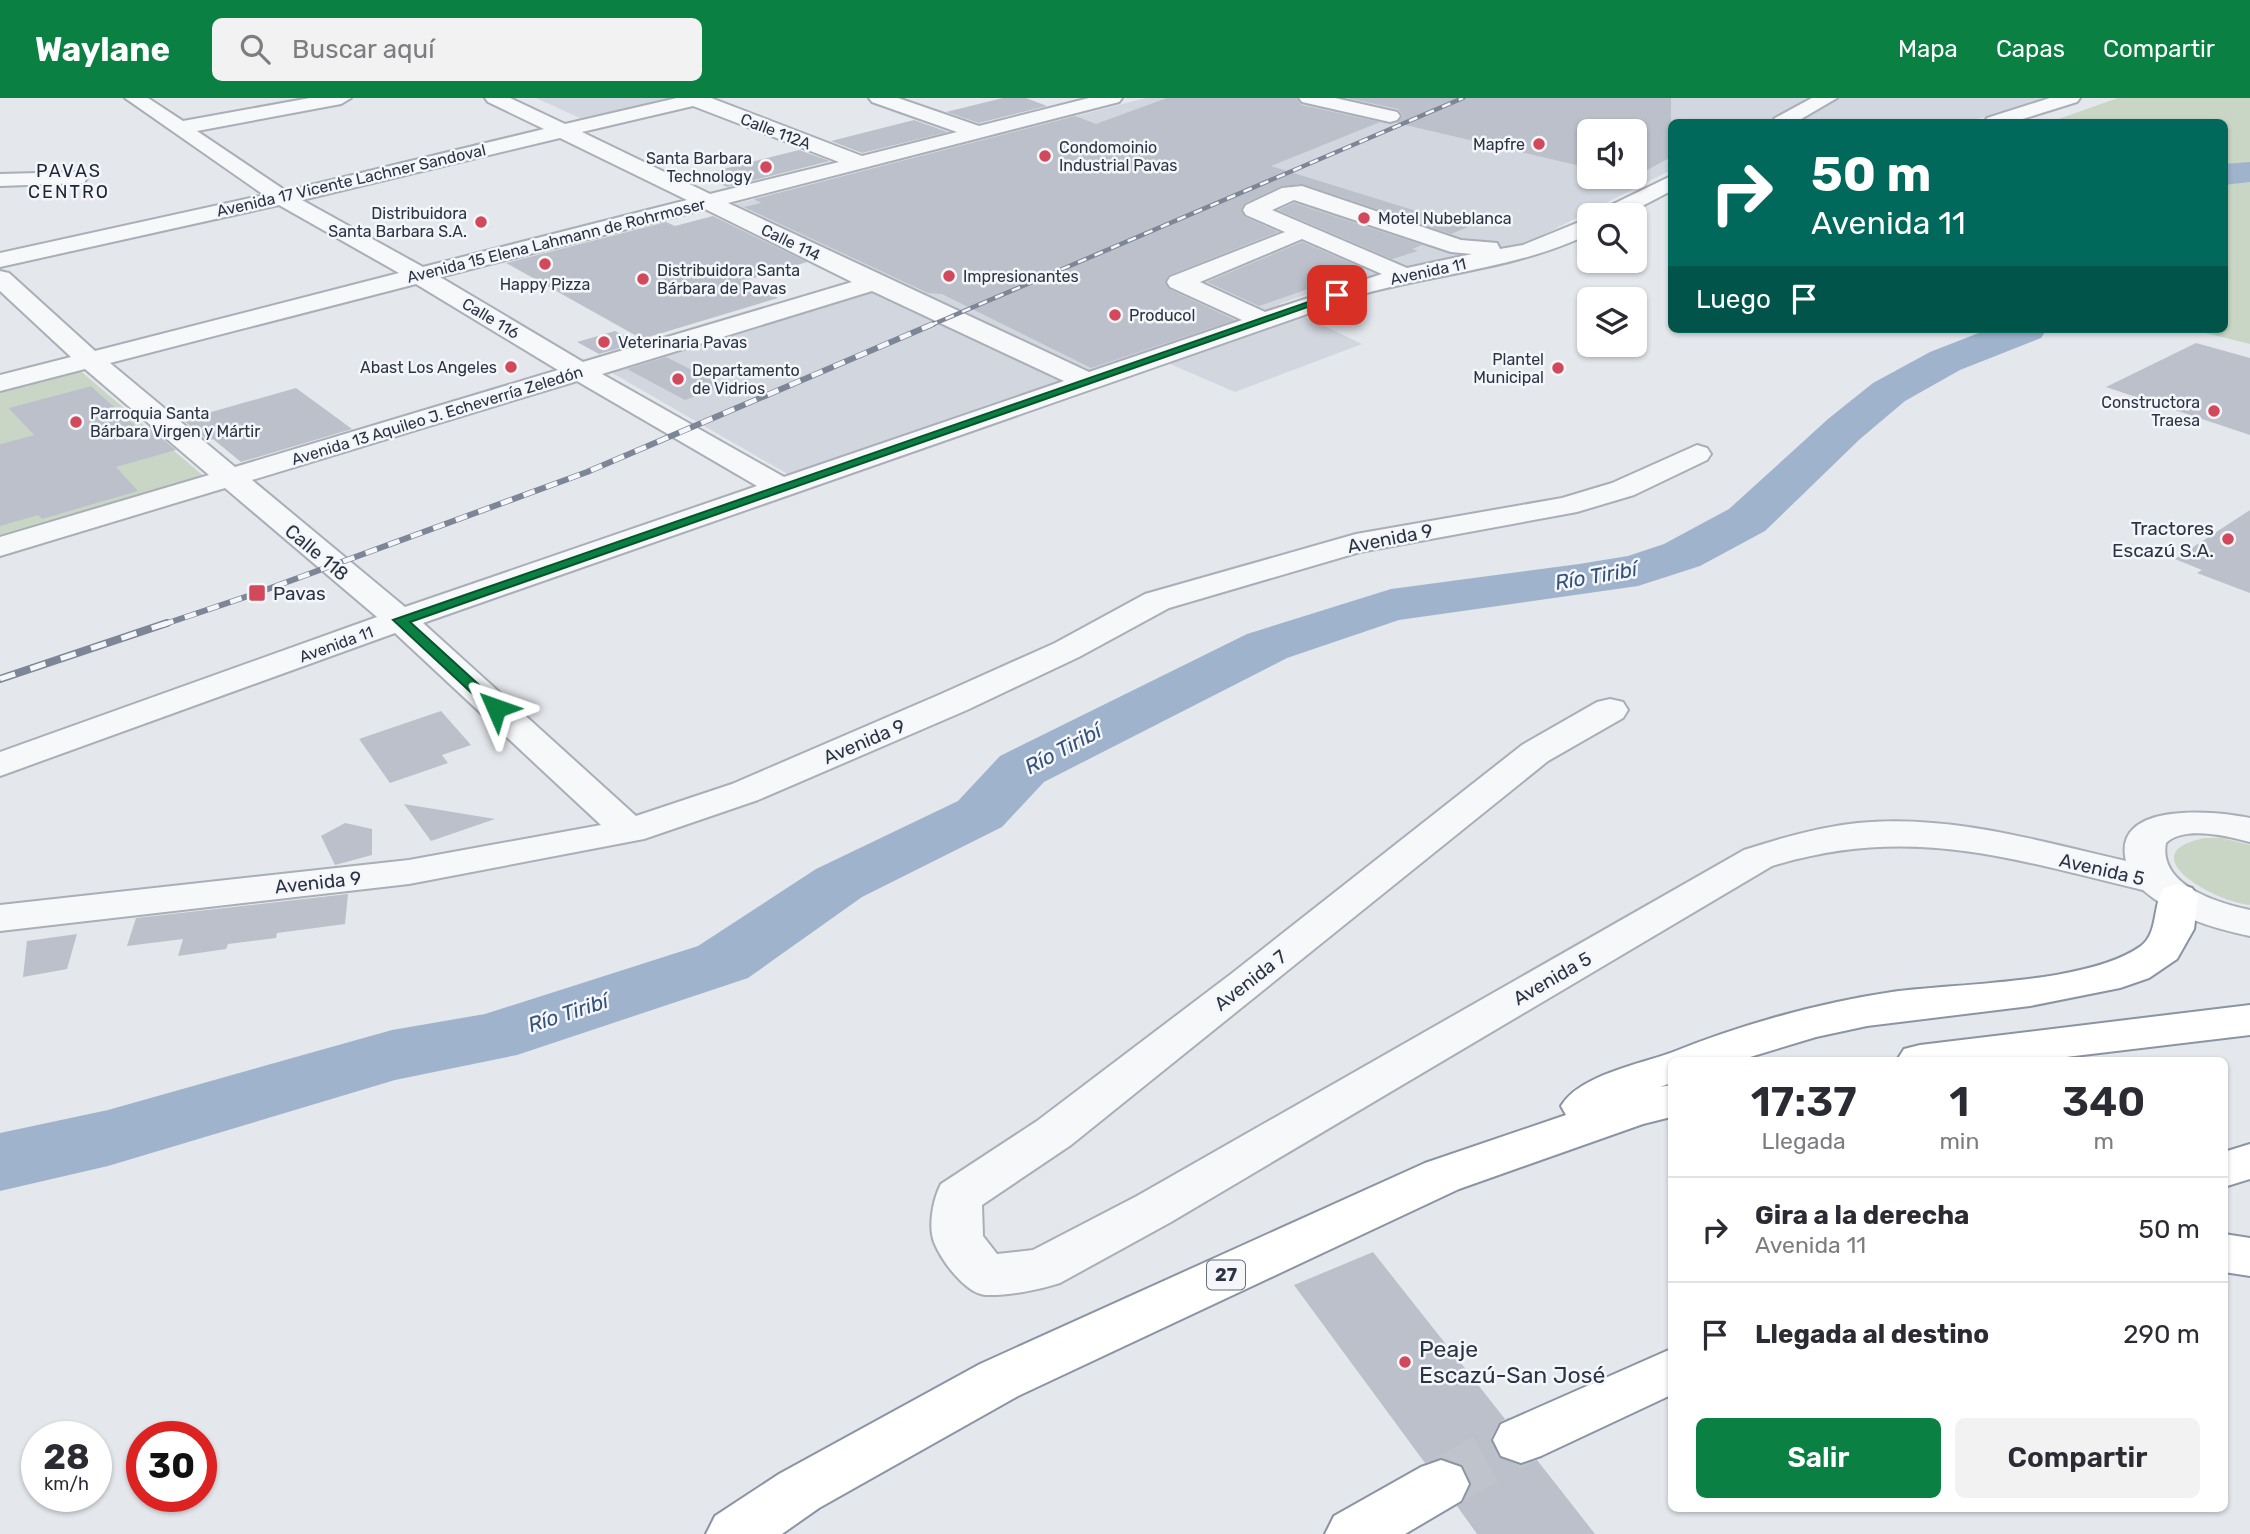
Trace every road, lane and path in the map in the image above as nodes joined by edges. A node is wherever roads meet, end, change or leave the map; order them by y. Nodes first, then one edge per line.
1 (135, 98) edge
2 (341, 98) edge
3 (495, 98) edge
4 (878, 98) edge
5 (1052, 98) edge
6 (1112, 98) edge
7 (1309, 98) edge
8 (1827, 98) edge
9 (2070, 98) edge
10 (698, 99) edge
11 (1078, 107) junction
12 (1390, 116) dead end
13 (1788, 119) edge
14 (2004, 119) edge
15 (180, 128) junction
16 (560, 131) junction
17 (974, 131) junction
18 (857, 161) junction
19 (76, 178) dead end
20 (0, 180) edge
21 (1668, 185) edge
22 (282, 198) junction
23 (708, 200) junction
24 (1632, 203) edge
25 (1577, 231) edge
26 (1292, 237) dead end
27 (1481, 249) junction
28 (1515, 254) junction
29 (0, 260) edge
30 (1397, 272) junction
31 (419, 275) junction
32 (0, 278) edge
33 (874, 283) junction
34 (1265, 320) junction
35 (90, 360) junction
36 (580, 371) junction
37 (1088, 382) junction
38 (0, 383) edge
39 (1697, 454) dead end
40 (230, 479) junction
41 (780, 487) junction
42 (0, 547) edge
43 (400, 620) junction
44 (1609, 710) dead end
45 (0, 765) edge
46 (2250, 799) edge
47 (2200, 822) junction
48 (2250, 830) edge
49 (630, 831) junction
50 (2168, 889) junction
51 (0, 918) edge
52 (2250, 923) edge
53 (2250, 1020) edge
54 (1701, 1057) edge
55 (1945, 1057) edge
56 (1668, 1068) edge
57 (1668, 1102) edge
58 (2250, 1161) edge
59 (2228, 1169) edge
60 (1443, 1175) junction
61 (2228, 1254) edge
62 (2250, 1257) edge
63 (985, 1275) joint
64 (1668, 1372) edge
65 (1521, 1440) tunnel mouth
66 (1441, 1484) tunnel mouth
67 (735, 1534) edge
68 (1354, 1534) edge

1 - 15 street, Calle 116
2 - 15 street
3 - 16 street, Calle 114
4 - 17 street
5 - 11 street
6 - 11 street, Avenida 15 Elena Lahmann de Rohrmoser
7 - 12 street
8 - 13 street
9 - 14 street
10 - 16 street, Avenida 17 Vicente Lachner Sandoval
10 - 18 street, Calle 112A
11 - 17 street, Avenida 15 Elena Lahmann de Rohrmoser
15 - 22 street, Calle 116
16 - 22 street, Avenida 17 Vicente Lachner Sandoval
16 - 23 street, Calle 114
17 - 18 street, Avenida 15 Elena Lahmann de Rohrmoser
18 - 23 street, Avenida 15 Elena Lahmann de Rohrmoser
19 - 20 street
21 - 24 street
22 - 29 street, Avenida 17 Vicente Lachner Sandoval
22 - 31 street, Calle 116
23 - 31 street, Avenida 15 Elena Lahmann de Rohrmoser
23 - 33 street, Calle 114
25 - 28 street, Avenida 11
26 - 34 street
27 - 28 street
27 - 30 street
27 - 30 street
28 - 30 street, Avenida 11
30 - 34 street, Avenida 11
31 - 35 street, Avenida 15 Elena Lahmann de Rohrmoser
31 - 36 street, Calle 116
32 - 35 street, Calle 118
33 - 36 street, Avenida 13 Aquileo J. Echeverría Zeledón
33 - 37 street, Calle 114
34 - 37 street, Avenida 11
35 - 38 street, Avenida 15 Elena Lahmann de Rohrmoser
35 - 40 street, Calle 118
36 - 40 street, Avenida 13 Aquileo J. Echeverría Zeledón
36 - 41 street, Calle 116
37 - 41 street, Avenida 11
39 - 49 street, Avenida 9
40 - 42 street, Avenida 13 Aquileo J. Echeverría Zeledón
40 - 43 street, Calle 118
41 - 43 street, Avenida 11
43 - 45 street, Avenida 11
43 - 49 street, Calle 118
44 - 63 street, Avenida 7
46 - 47 street
47 - 48 street
47 - 50 street
49 - 51 street, Avenida 9
50 - 52 street, Avenida 5
50 - 54 highway
50 - 63 street, Avenida 5
53 - 55 highway
56 - 60 highway
57 - 60 highway, 27
58 - 59 highway
60 - 67 highway, 27
61 - 62 highway
64 - 65 highway
66 - 68 highway

